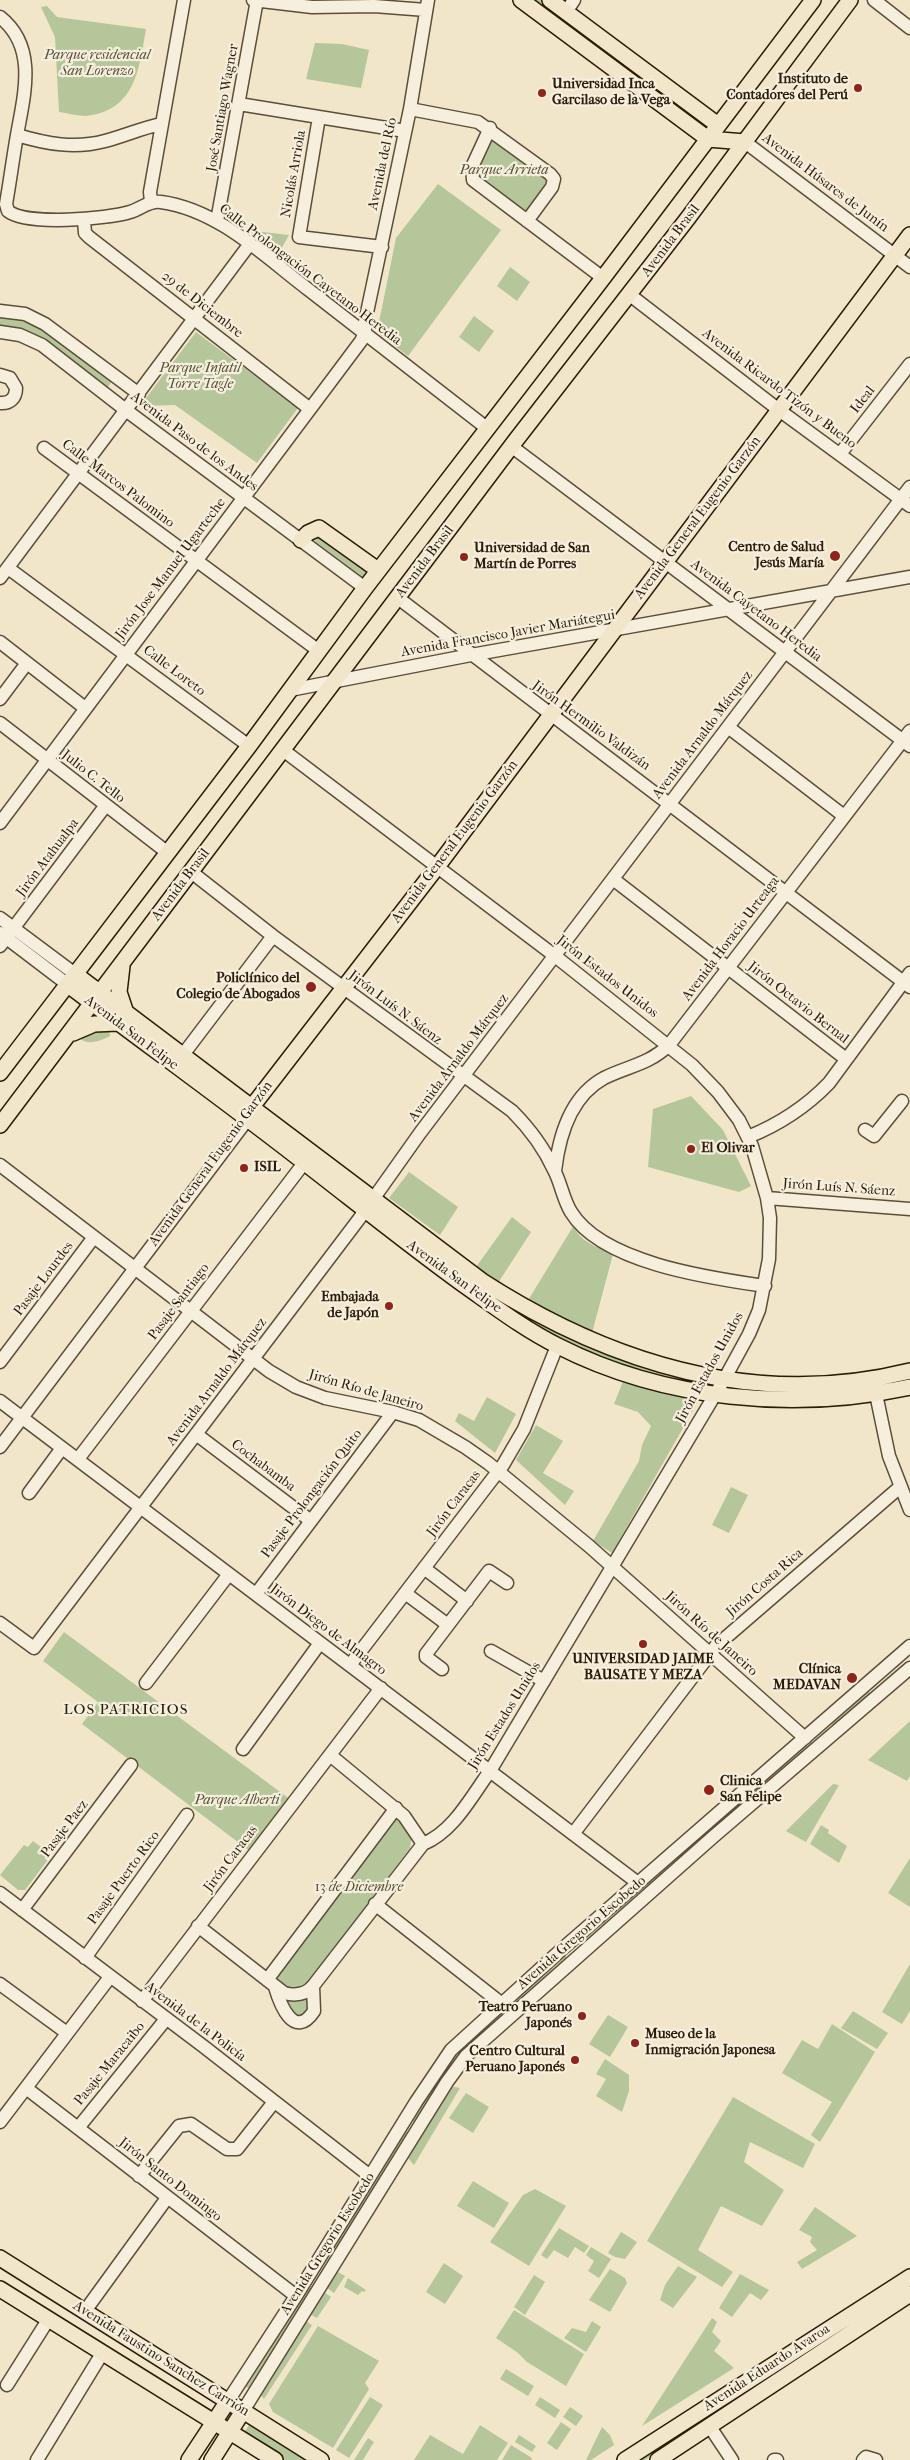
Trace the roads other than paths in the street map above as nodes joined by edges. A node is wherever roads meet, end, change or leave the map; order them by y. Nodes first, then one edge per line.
1 (184, 0) edge
2 (255, 0) edge
3 (521, 0) edge
4 (550, 0) edge
5 (813, 0) edge
6 (850, 0) edge
7 (874, 0) edge
8 (427, 5) edge
9 (570, 6) edge
10 (0, 17) edge
11 (809, 25) dead end
12 (910, 28) edge
13 (789, 32) junction
14 (239, 104) junction
15 (410, 109) junction
16 (319, 117) junction
17 (161, 124) junction
18 (718, 125) junction
19 (490, 128) junction
20 (405, 131) junction
21 (17, 136) junction
22 (708, 139) junction
23 (745, 142) junction
24 (151, 202) junction
25 (84, 220) junction
26 (527, 220) junction
27 (217, 221) junction
28 (681, 228) junction
29 (910, 235) edge
30 (249, 245) junction
31 (652, 246) dead end
32 (382, 247) junction
33 (895, 255) junction
34 (910, 267) edge
35 (603, 278) junction
36 (630, 295) junction
37 (0, 311) edge
38 (195, 318) junction
39 (0, 332) edge
40 (365, 333) junction
41 (910, 364) edge
42 (0, 375) edge
43 (139, 394) junction
44 (0, 403) edge
45 (310, 409) junction
46 (779, 410) junction
47 (127, 411) junction
48 (488, 429) junction
49 (511, 446) junction
50 (44, 448) dead end
51 (840, 454) junction
52 (79, 474) junction
53 (910, 487) edge
54 (243, 498) junction
55 (906, 502) edge
56 (301, 540) junction
57 (196, 560) junction
58 (666, 561) junction
59 (8, 568) junction
60 (378, 570) junction
61 (910, 577) edge
62 (0, 578) edge
63 (365, 588) junction
64 (831, 591) junction
65 (398, 598) junction
66 (728, 609) junction
67 (614, 630) junction
68 (0, 642) edge
69 (319, 651) junction
70 (786, 652) junction
71 (126, 654) junction
72 (471, 655) junction
73 (27, 663) junction
74 (335, 681) junction
75 (290, 690) junction
76 (0, 699) edge
77 (85, 708) junction
78 (551, 715) junction
79 (0, 723) edge
80 (728, 727) junction
81 (908, 739) edge
82 (249, 746) junction
83 (283, 750) junction
84 (47, 759) junction
85 (670, 803) junction
86 (106, 805) junction
87 (844, 816) junction
88 (0, 823) edge
89 (168, 853) junction
90 (437, 867) junction
91 (190, 872) junction
92 (613, 879) junction
93 (786, 892) junction
94 (0, 918) edge
95 (5, 936) edge
96 (273, 936) junction
97 (555, 956) junction
98 (123, 962) junction
99 (728, 967) junction
100 (71, 979) junction
101 (908, 981) edge
102 (344, 989) junction
103 (96, 999) junction
104 (122, 1018) junction
105 (66, 1039) junction
106 (669, 1045) junction
107 (182, 1056) junction
108 (846, 1059) junction
109 (0, 1073) edge
110 (463, 1077) junction
111 (902, 1101) edge
112 (249, 1114) junction
113 (0, 1124) edge
114 (865, 1130) dead end
115 (748, 1137) junction
116 (304, 1162) junction
117 (0, 1165) edge
118 (555, 1171) junction
119 (766, 1198) junction
120 (369, 1206) junction
121 (910, 1209) edge
122 (94, 1237) junction
123 (135, 1268) junction
124 (765, 1286) junction
125 (190, 1311) junction
126 (557, 1346) junction
127 (253, 1360) junction
128 (0, 1362) edge
129 (910, 1371) edge
130 (724, 1378) junction
131 (910, 1387) edge
132 (715, 1394) junction
133 (876, 1394) junction
134 (0, 1401) edge
135 (393, 1412) junction
136 (22, 1417) junction
137 (196, 1434) junction
138 (0, 1447) edge
139 (62, 1448) junction
140 (78, 1459) junction
141 (498, 1471) junction
142 (900, 1487) junction
143 (30, 1493) dead end
144 (141, 1507) junction
145 (910, 1510) edge
146 (310, 1521) junction
147 (612, 1567) junction
148 (424, 1568) junction
149 (230, 1574) junction
150 (507, 1583) dead end
151 (405, 1593) junction
152 (256, 1594) junction
153 (467, 1601) junction
154 (0, 1622) edge
155 (448, 1625) junction
156 (320, 1643) junction
157 (910, 1646) edge
158 (491, 1651) dead end
159 (709, 1654) junction
160 (350, 1665) junction
161 (885, 1667) junction
162 (910, 1668) edge
163 (442, 1669) dead end
164 (874, 1678) junction
165 (544, 1681) junction
166 (896, 1681) junction
167 (146, 1683) dead end
168 (381, 1688) junction
169 (885, 1689) junction
170 (805, 1738) junction
171 (243, 1748) dead end
172 (330, 1755) junction
173 (131, 1765) dead end
174 (490, 1771) junction
175 (396, 1808) junction
176 (187, 1816) dead end
177 (704, 1826) junction
178 (573, 1834) junction
179 (713, 1837) junction
180 (423, 1844) junction
181 (638, 1883) junction
182 (0, 1894) edge
183 (375, 1904) junction
184 (22, 1910) junction
185 (198, 1926) junction
186 (564, 1948) junction
187 (85, 1958) junction
188 (578, 1958) junction
189 (110, 1977) junction
190 (271, 1983) junction
191 (0, 1984) edge
192 (313, 1986) junction
193 (142, 2001) junction
194 (502, 2004) junction
195 (166, 2019) junction
196 (67, 2033) junction
197 (26, 2088) junction
198 (274, 2102) junction
199 (408, 2115) junction
200 (0, 2122) edge
201 (421, 2124) junction
202 (78, 2128) junction
203 (399, 2129) junction
204 (412, 2138) junction
205 (139, 2176) junction
206 (370, 2176) junction
207 (167, 2198) junction
208 (332, 2238) junction
209 (339, 2256) junction
210 (0, 2258) edge
211 (910, 2277) edge
212 (0, 2289) edge
213 (910, 2294) edge
214 (296, 2296) junction
215 (85, 2311) junction
216 (48, 2320) junction
217 (103, 2352) junction
218 (7, 2385) dead end
219 (721, 2398) junction
220 (228, 2401) junction
221 (243, 2410) junction
222 (730, 2412) junction
223 (214, 2422) junction
224 (710, 2427) junction
225 (230, 2431) junction
226 (37, 2460) edge
227 (189, 2460) edge
228 (212, 2460) edge
229 (276, 2460) edge
230 (321, 2460) edge
231 (625, 2460) edge
232 (658, 2460) edge
233 (732, 2460) edge
234 (864, 2460) edge
235 (876, 2460) edge

1 - 17 street
2 - 8 street
2 - 14 street, José Santiago Wagner
3 - 22 main road
4 - 9 main road
5 - 13 main road
6 - 23 main road, Avenida Brasil
7 - 12 street
8 - 15 street, Avenida del Río
9 - 18 main road
10 - 21 street
11 - 13 main road
13 - 18 main road
14 - 16 street
14 - 27 street, José Santiago Wagner
15 - 19 street
15 - 20 street, Avenida del Río
16 - 20 street
16 - 32 street, Nicolás Arriola
17 - 21 street
17 - 24 street
18 - 22 main road
19 - 26 street
19 - 26 street
20 - 32 street, Avenida del Río
21 - 25 street
22 - 23 main road
22 - 35 main road
23 - 28 main road, Avenida Brasil
23 - 33 street, Avenida Húsares de Junín
24 - 25 street
24 - 27 street, Calle Prolongación Cayetano Heredia
25 - 38 street, 29 de Diciembre
26 - 35 street
27 - 30 street, Calle Prolongación Cayetano Heredia
28 - 31 main road
28 - 36 main road, Avenida Brasil
29 - 33 main road, Avenida General Eugenio Garzón
30 - 38 street
30 - 40 street, Calle Prolongación Cayetano Heredia
32 - 40 street, Avenida del Río
33 - 34 street, Avenida Húsares de Junín
33 - 46 main road, Avenida General Eugenio Garzón
35 - 48 main road
36 - 46 street, Avenida Ricardo Tizón y Bueno
36 - 49 main road, Avenida Brasil
37 - 43 street, Avenida Paso de los Andes
38 - 43 street
38 - 45 street, 29 de Diciembre
39 - 47 street, Avenida Paso de los Andes
40 - 45 street, Jirón Jose Manuel Ugarteche
40 - 48 street, Calle Prolongación Cayetano Heredia
41 - 51 street, Ideal
42 - 44 street
43 - 47 street
45 - 54 street, Jirón Jose Manuel Ugarteche
46 - 51 street, Avenida Ricardo Tizón y Bueno
46 - 58 main road, Avenida General Eugenio Garzón
47 - 52 street
47 - 54 street, Avenida Paso de los Andes
48 - 60 main road
49 - 58 street, Avenida Cayetano Heredia
49 - 65 main road, Avenida Brasil
50 - 52 street, Calle Marcos Palomino
51 - 55 street, Avenida Ricardo Tizón y Bueno
52 - 57 street, Calle Marcos Palomino
52 - 59 street
53 - 55 street, Avenida Arnaldo Márquez
54 - 56 street, Avenida Paso de los Andes
54 - 57 street, Jirón Jose Manuel Ugarteche
55 - 64 street, Avenida Arnaldo Márquez
56 - 60 main road
56 - 63 street, Avenida Paso de los Andes
57 - 69 street, Calle Marcos Palomino
57 - 71 street, Jirón Jose Manuel Ugarteche
58 - 66 street, Avenida Cayetano Heredia
58 - 67 main road, Avenida General Eugenio Garzón
59 - 62 street
59 - 71 street, Calle Loreto
60 - 63 main road
61 - 64 street, Avenida Francisco Javier Mariátegui
63 - 69 main road
64 - 66 street, Avenida Francisco Javier Mariátegui
64 - 70 street, Avenida Arnaldo Márquez
65 - 72 street, Jirón Hermilio Valdizán
65 - 74 main road, Avenida Brasil
66 - 67 street, Avenida Francisco Javier Mariátegui
66 - 70 street, Avenida Cayetano Heredia
67 - 72 street, Avenida Francisco Javier Mariátegui
67 - 78 main road, Avenida General Eugenio Garzón
68 - 73 street
69 - 75 main road
70 - 80 street, Avenida Arnaldo Márquez
70 - 81 street, Avenida Cayetano Heredia
71 - 77 street, Jirón Jose Manuel Ugarteche
71 - 82 street, Calle Loreto
72 - 74 street, Avenida Francisco Javier Mariátegui
72 - 78 street, Jirón Hermilio Valdizán
73 - 76 street
73 - 77 street
74 - 75 street, Avenida Francisco Javier Mariátegui
74 - 83 main road, Avenida Brasil
75 - 82 main road
77 - 84 street, Jirón Jose Manuel Ugarteche
78 - 85 street, Jirón Hermilio Valdizán
78 - 90 main road, Avenida General Eugenio Garzón
79 - 84 street, Julio C. Tello
80 - 85 street, Avenida Arnaldo Márquez
80 - 87 street
81 - 87 street, Avenida Horacio Urteaga
82 - 89 main road
83 - 90 street, Jirón Estados Unidos
83 - 91 main road, Avenida Brasil
84 - 86 street, Julio C. Tello
84 - 88 street, Jirón Jose Manuel Ugarteche
85 - 92 street, Avenida Arnaldo Márquez
85 - 93 street, Jirón Hermilio Valdizán
86 - 89 street, Julio C. Tello
86 - 95 street, Jirón Atahualpa
87 - 93 street, Avenida Horacio Urteaga
89 - 100 main road
90 - 97 street, Jirón Estados Unidos
90 - 102 main road, Avenida General Eugenio Garzón
91 - 96 street, Jirón Luís N. Sáenz
91 - 98 main road, Avenida Brasil
92 - 97 street, Avenida Arnaldo Márquez
92 - 99 street, Jirón Octavio Bernal
93 - 99 street, Avenida Horacio Urteaga
93 - 101 street, Jirón Hermilio Valdizán
94 - 95 street
95 - 100 street
96 - 102 street, Jirón Luís N. Sáenz
96 - 107 street
97 - 106 street, Jirón Estados Unidos
97 - 110 street, Avenida Arnaldo Márquez
98 - 103 main road, Avenida Brasil
98 - 104 main road
99 - 106 street, Avenida Horacio Urteaga
99 - 108 street, Jirón Octavio Bernal
100 - 103 main road, Avenida San Felipe
100 - 109 main road
101 - 108 street
102 - 110 street, Jirón Luís N. Sáenz
102 - 112 main road, Avenida General Eugenio Garzón
103 - 104 main road, Avenida San Felipe
103 - 105 main road, Avenida Brasil
104 - 105 main road
104 - 107 main road, Avenida San Felipe
104 - 112 main road, Avenida San Felipe
105 - 113 main road, Avenida Brasil
106 - 115 street, Jirón Estados Unidos
106 - 118 street, Avenida Horacio Urteaga
107 - 112 main road, Avenida San Felipe
108 - 115 street
110 - 118 street, Jirón Luís N. Sáenz
110 - 120 street, Avenida Arnaldo Márquez
111 - 114 street
112 - 116 main road, Avenida San Felipe
112 - 120 main road, Avenida San Felipe
112 - 123 street, Avenida General Eugenio Garzón
115 - 119 street, Jirón Estados Unidos
116 - 120 main road, Avenida San Felipe
116 - 125 street, Pasaje Santiago
117 - 122 street, Jirón Río de Janeiro
118 - 124 street, Jirón Luís N. Sáenz
119 - 121 street, Jirón Luís N. Sáenz
119 - 124 street, Jirón Estados Unidos
120 - 126 main road, Avenida San Felipe
120 - 127 street, Avenida Arnaldo Márquez
120 - 130 main road, Avenida San Felipe
122 - 123 street, Jirón Río de Janeiro
122 - 128 street, Pasaje Lourdes
123 - 125 street, Jirón Río de Janeiro
123 - 136 street, Avenida General Eugenio Garzón
124 - 130 street, Jirón Estados Unidos
125 - 127 street, Jirón Río de Janeiro
125 - 140 street, Pasaje Santiago
126 - 132 main road, Avenida San Felipe
126 - 141 street, Jirón Caracas
127 - 135 street, Jirón Río de Janeiro
127 - 137 street, Avenida Arnaldo Márquez
129 - 130 main road, Avenida San Felipe
130 - 132 street, Jirón Estados Unidos
131 - 133 main road, Avenida San Felipe
132 - 133 main road, Avenida San Felipe
132 - 147 street, Jirón Estados Unidos
133 - 142 street
134 - 136 street, Jirón Diego de Almagro
135 - 141 street, Jirón Río de Janeiro
135 - 146 street, Pasaje Prolongación Quito
136 - 138 street, Avenida General Eugenio Garzón
136 - 139 street, Jirón Diego de Almagro
137 - 144 street, Avenida Arnaldo Márquez
137 - 146 street, Cochabamba
139 - 140 street, Jirón Diego de Almagro
139 - 143 street
140 - 144 street, Jirón Diego de Almagro
141 - 147 street, Jirón Río de Janeiro
141 - 148 street, Jirón Caracas
142 - 145 street
142 - 159 street, Jirón Costa Rica
144 - 149 street, Jirón Diego de Almagro
144 - 154 street, Avenida Arnaldo Márquez
146 - 152 street, Pasaje Prolongación Quito
147 - 159 street, Jirón Río de Janeiro
147 - 165 street, Jirón Estados Unidos
148 - 151 street, Jirón Caracas
148 - 153 street
149 - 152 street, Jirón Diego de Almagro
149 - 167 street
150 - 153 street
151 - 155 street
151 - 160 street, Jirón Caracas
152 - 156 street, Jirón Diego de Almagro
153 - 155 street
155 - 163 street
156 - 160 street, Jirón Diego de Almagro
156 - 171 street
157 - 161 street, Avenida Gregorio Escobedo
158 - 165 street
159 - 170 street, Jirón Río de Janeiro
159 - 178 street, Jirón Costa Rica
160 - 168 street, Jirón Diego de Almagro
161 - 164 street, Avenida Gregorio Escobedo
161 - 166 street
162 - 166 street, Avenida Gregorio Escobedo
164 - 169 street
164 - 170 street, Avenida Gregorio Escobedo
165 - 174 street, Jirón Estados Unidos
166 - 169 street, Avenida Gregorio Escobedo
168 - 172 street, Jirón Caracas
168 - 174 street, Jirón Diego de Almagro
169 - 179 street, Avenida Gregorio Escobedo
170 - 177 street, Avenida Gregorio Escobedo
172 - 175 street
172 - 185 street, Jirón Caracas
173 - 184 street, Pasaje Paez
174 - 178 street, Jirón Diego de Almagro
174 - 180 street, Jirón Estados Unidos
175 - 180 street
175 - 190 street
176 - 187 street, Pasaje Puerto Rico
177 - 179 street
177 - 181 street, Avenida Gregorio Escobedo
178 - 181 street, Jirón Diego de Almagro
179 - 188 street, Avenida Gregorio Escobedo
180 - 183 street, Jirón Estados Unidos
181 - 186 street, Avenida Gregorio Escobedo
182 - 184 street, Avenida de la Policía
183 - 192 street, Jirón Estados Unidos
183 - 194 street
184 - 187 street, Avenida de la Policía
185 - 190 street, Jirón Estados Unidos
185 - 193 street, Jirón Caracas
186 - 188 street
186 - 194 street, Avenida Gregorio Escobedo
187 - 189 street, Avenida de la Policía
188 - 201 street, Avenida Gregorio Escobedo
189 - 193 street, Avenida de la Policía
189 - 196 street
190 - 192 street, Jirón Estados Unidos
190 - 192 street
191 - 196 street
193 - 195 street, Avenida de la Policía
194 - 199 street, Avenida Gregorio Escobedo
195 - 198 street, Avenida de la Policía
195 - 202 street, Pasaje Maracaibo
196 - 197 street
197 - 200 street
197 - 202 street, Jirón Santo Domingo
198 - 205 street
198 - 206 street, Avenida de la Policía
199 - 201 street
199 - 203 street, Avenida Gregorio Escobedo
201 - 204 street, Avenida Gregorio Escobedo
202 - 205 street, Jirón Santo Domingo
203 - 204 street
203 - 206 street, Avenida Gregorio Escobedo
204 - 209 street, Avenida Gregorio Escobedo
205 - 207 street, Jirón Santo Domingo
206 - 208 street, Avenida Gregorio Escobedo
207 - 214 street, Jirón Santo Domingo
207 - 215 street
208 - 209 street
208 - 214 street, Avenida Gregorio Escobedo
209 - 221 street, Avenida Gregorio Escobedo
210 - 215 main road, Avenida Faustino Sanchez Carrión
211 - 219 main road, Avenida Eduardo Avaroa
212 - 216 main road, Avenida Faustino Sanchez Carrión
213 - 222 main road, Avenida Eduardo Avaroa
214 - 220 street, Avenida Gregorio Escobedo
215 - 220 main road, Avenida Faustino Sanchez Carrión
216 - 217 main road, Avenida Faustino Sanchez Carrión
216 - 218 street
217 - 223 main road, Avenida Faustino Sanchez Carrión
217 - 226 street
219 - 222 main road
219 - 231 main road, Avenida Eduardo Avaroa
220 - 221 main road, Avenida Faustino Sanchez Carrión
220 - 223 main road, Avenida Gregorio Escobedo
221 - 225 main road, Avenida Gregorio Escobedo
221 - 230 main road, Avenida Faustino Sanchez Carrión
222 - 224 main road, Avenida Eduardo Avaroa
223 - 225 main road, Avenida Faustino Sanchez Carrión
223 - 227 main road, Avenida Gregorio Escobedo
224 - 232 main road, Avenida Eduardo Avaroa
224 - 233 street
225 - 228 main road, Avenida Gregorio Escobedo
225 - 229 main road, Avenida Faustino Sanchez Carrión
234 - 235 street

